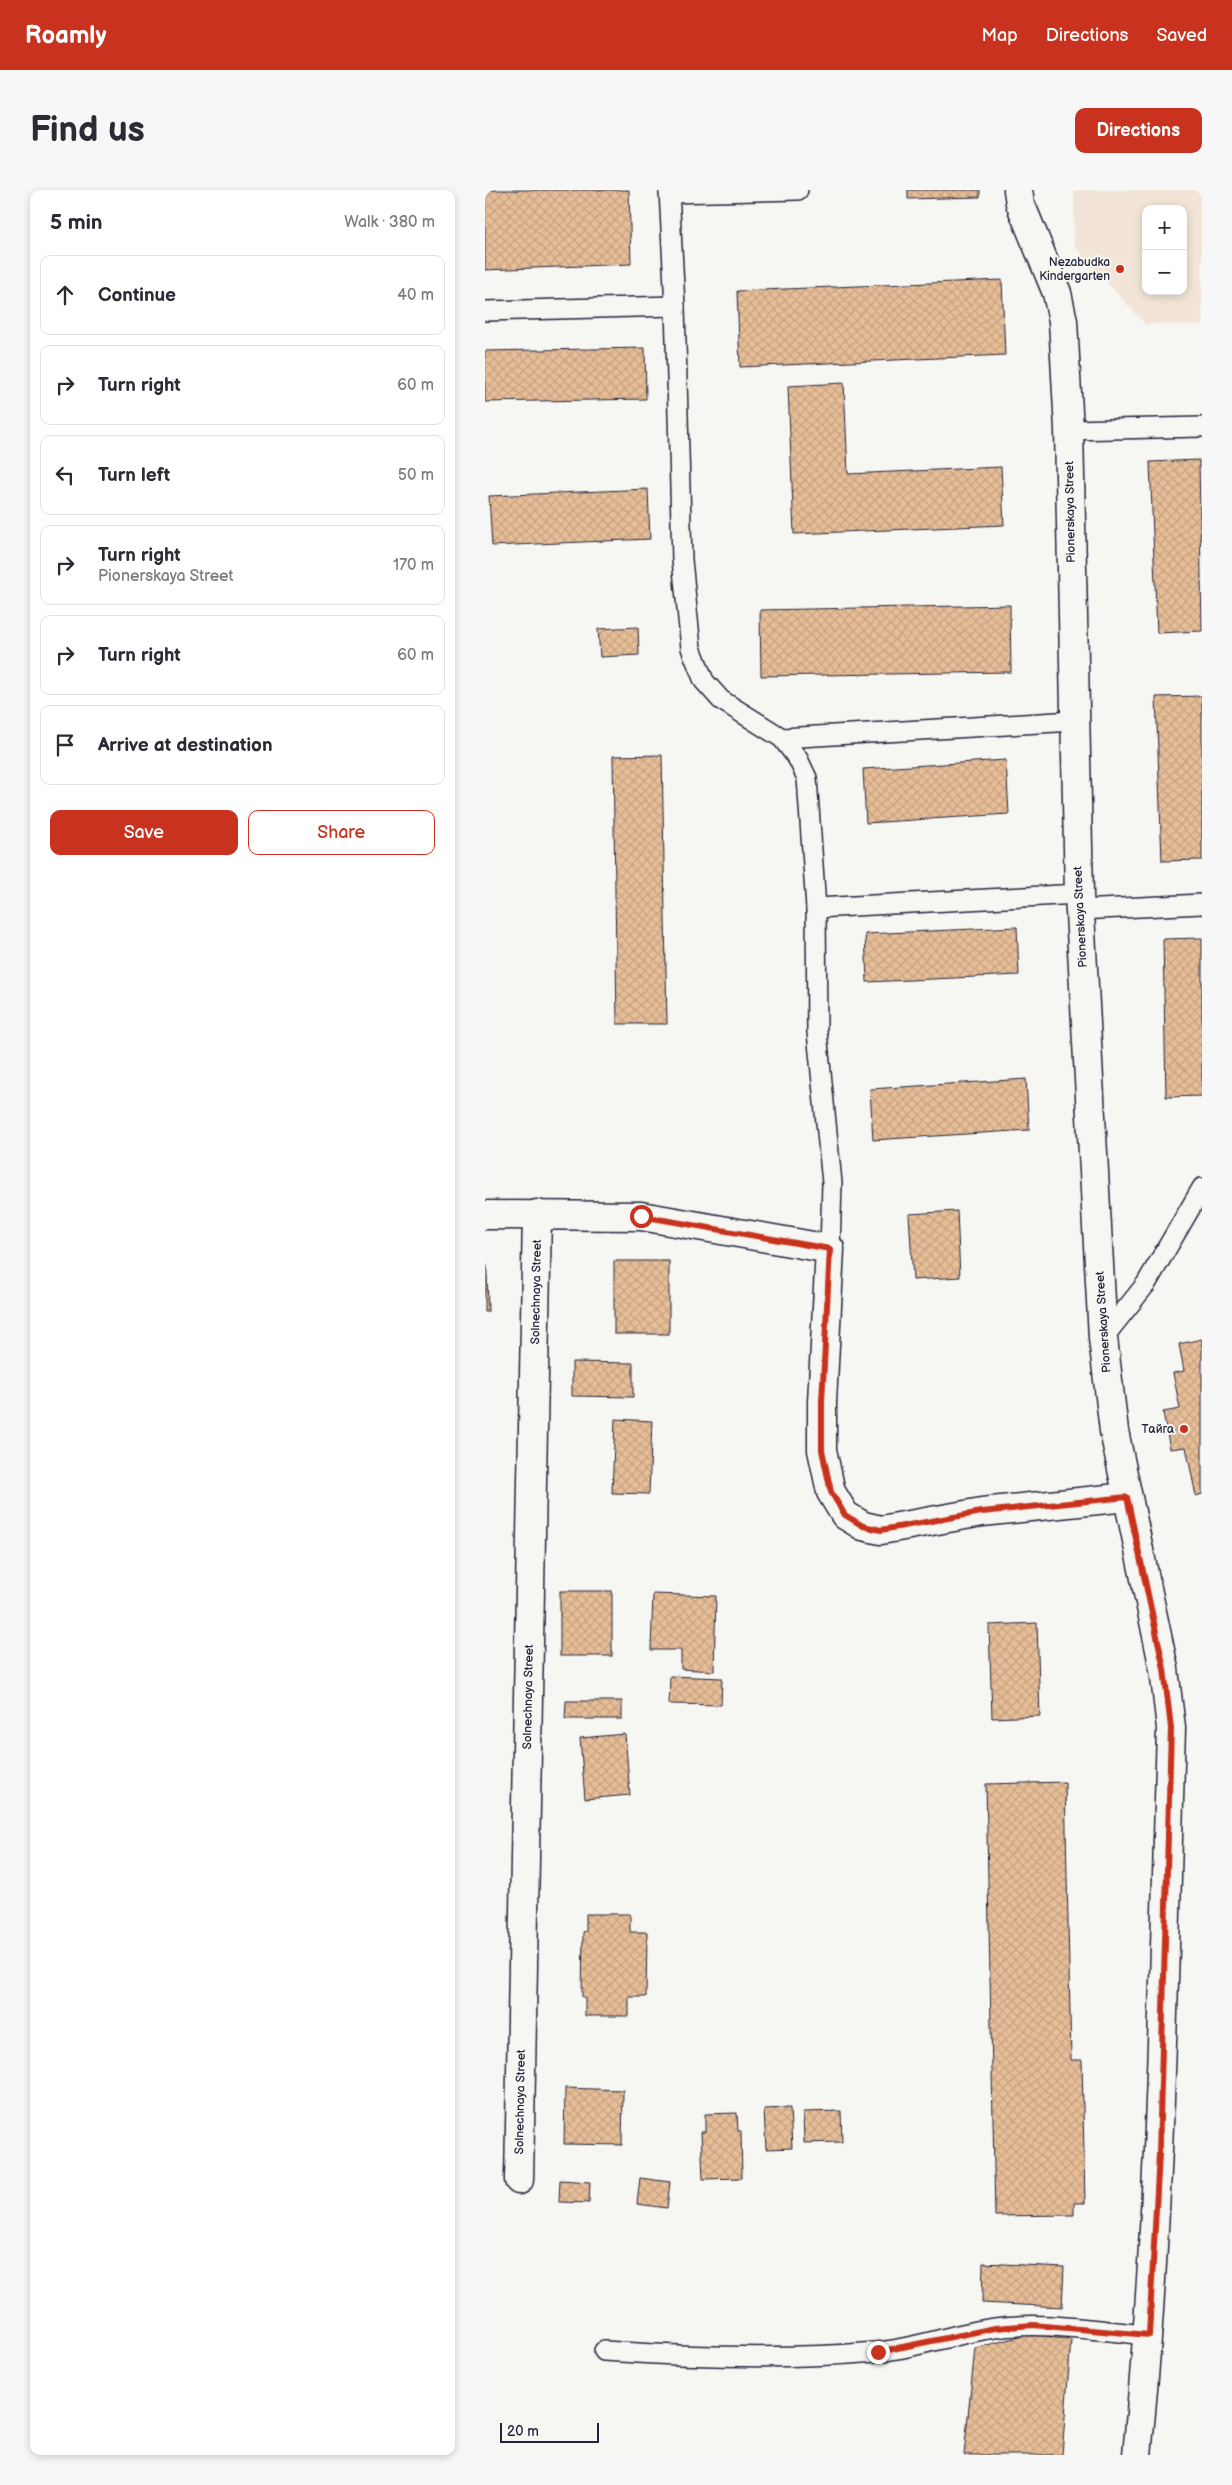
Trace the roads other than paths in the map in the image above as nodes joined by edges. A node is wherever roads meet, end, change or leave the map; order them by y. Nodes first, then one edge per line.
1 (798, 190) edge
2 (1018, 190) edge
3 (669, 191) edge
4 (675, 306) junction
5 (485, 312) edge
6 (1202, 427) edge
7 (1069, 430) junction
8 (1074, 721) junction
9 (782, 738) junction
10 (1079, 902) junction
11 (1202, 904) edge
12 (816, 908) junction
13 (1202, 1188) edge
14 (537, 1214) junction
15 (485, 1215) edge
16 (830, 1249) junction
17 (1103, 1338) junction
18 (1127, 1497) junction
19 (519, 2180) dead end
20 (1149, 2335) junction
21 (604, 2351) dead end
22 (1137, 2455) edge

1 - 3 lane
2 - 7 street, Pionerskaya Street
3 - 4 lane
4 - 5 lane
4 - 9 lane
6 - 7 lane
7 - 8 street, Pionerskaya Street
8 - 9 lane
8 - 10 street, Pionerskaya Street
9 - 12 lane
10 - 11 lane
10 - 12 lane
10 - 17 street, Pionerskaya Street
12 - 16 lane
13 - 17 lane
14 - 15 street
14 - 16 street
14 - 19 street, Solnechnaya Street
16 - 18 street
17 - 18 street, Pionerskaya Street
18 - 20 street, Pionerskaya Street
20 - 21 lane
20 - 22 street, Pionerskaya Street

